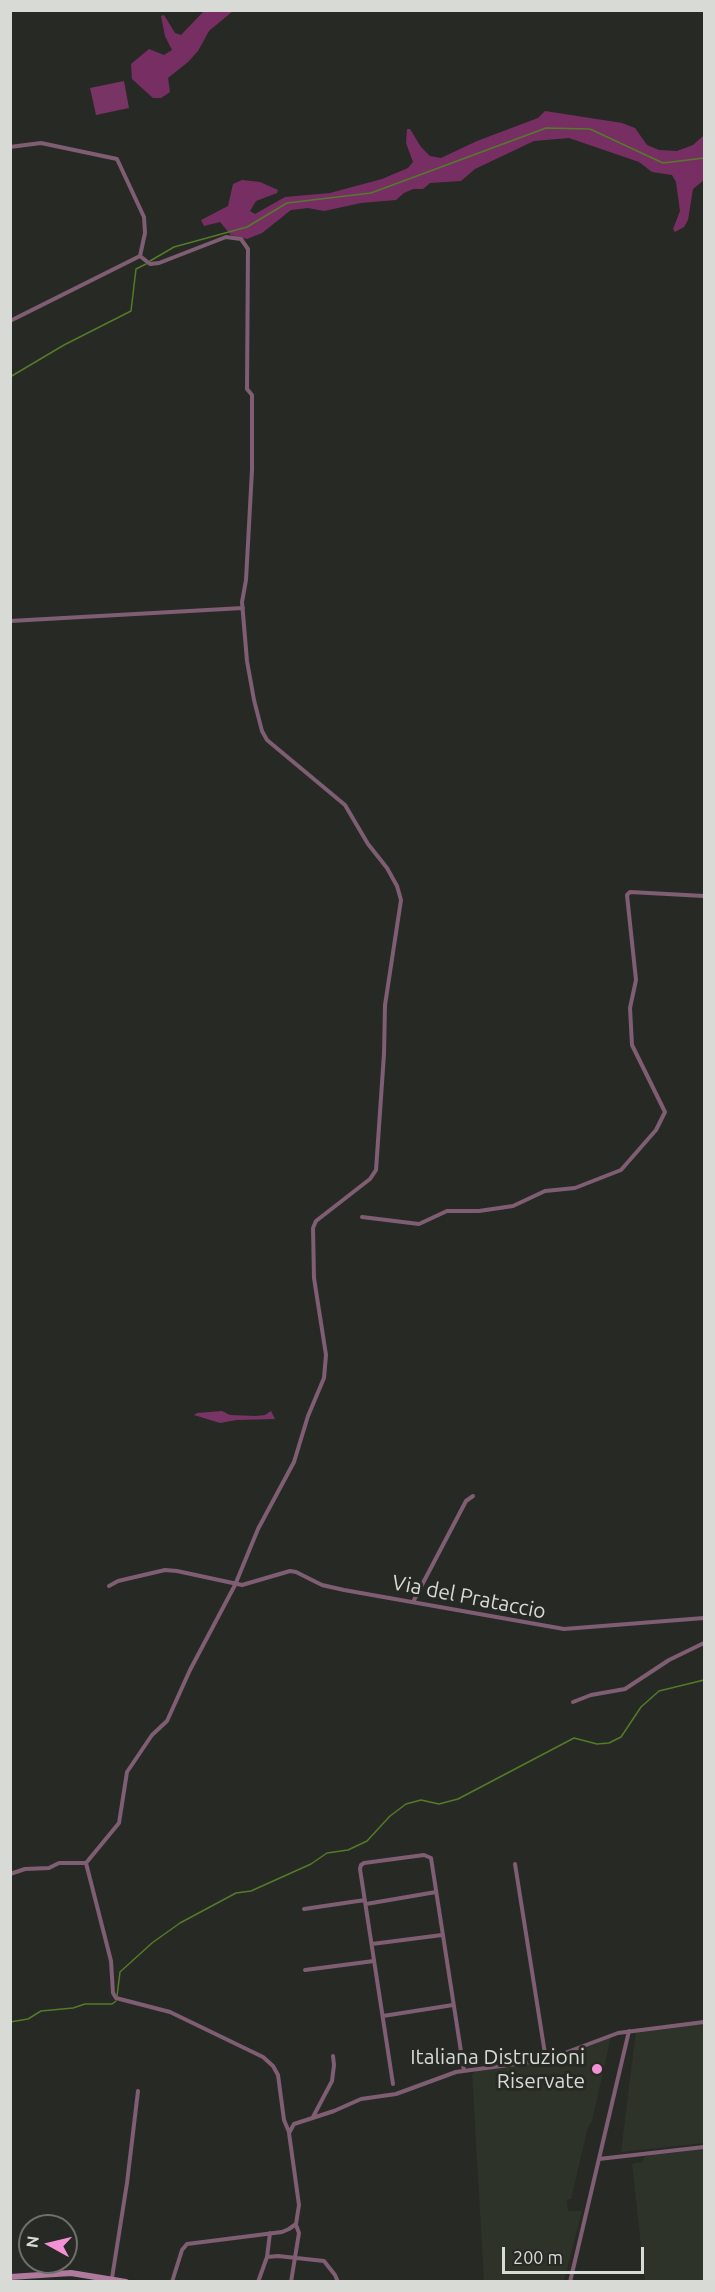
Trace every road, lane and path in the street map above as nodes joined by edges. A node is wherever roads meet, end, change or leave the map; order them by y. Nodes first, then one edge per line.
1 (10, 147) edge
2 (140, 256) junction
3 (10, 321) edge
4 (243, 608) junction
5 (10, 621) edge
6 (705, 896) edge
7 (362, 1217) dead end
8 (473, 1496) dead end
9 (235, 1585) junction
10 (109, 1586) dead end
11 (413, 1602) junction
12 (705, 1618) edge
13 (705, 1643) edge
14 (573, 1702) dead end
15 (86, 1863) junction
16 (515, 1864) dead end
17 (10, 1874) edge
18 (436, 1892) junction
19 (365, 1902) junction
20 (304, 1909) dead end
21 (442, 1935) junction
22 (372, 1944) junction
23 (374, 1960) junction
24 (305, 1970) dead end
25 (453, 2005) junction
26 (383, 2016) junction
27 (705, 2022) edge
28 (629, 2031) junction
29 (333, 2056) dead end
30 (546, 2060) junction
31 (464, 2071) junction
32 (393, 2084) dead end
33 (138, 2091) dead end
34 (312, 2117) junction
35 (289, 2133) junction
36 (705, 2147) edge
37 (598, 2159) junction
38 (296, 2224) junction
39 (270, 2233) junction
40 (267, 2257) junction
41 (295, 2258) junction
42 (10, 2277) edge
43 (112, 2278) junction
44 (126, 2282) edge
45 (172, 2282) edge
46 (258, 2282) edge
47 (291, 2282) edge
48 (338, 2282) edge
49 (570, 2282) edge

1 - 2 street
2 - 3 street
2 - 4 street
4 - 5 street
4 - 9 street
6 - 7 street
8 - 11 street
9 - 10 street
9 - 11 street, Via del Prataccio
9 - 15 street
11 - 12 street, Via del Prataccio
13 - 14 street
15 - 17 street
15 - 35 street
16 - 30 street
18 - 19 street
18 - 19 street
18 - 21 street
19 - 20 street
19 - 22 street
21 - 22 street
21 - 25 street
22 - 23 street
23 - 24 street
23 - 26 street
25 - 26 street
25 - 31 street
26 - 32 street
27 - 28 street
28 - 30 street
28 - 37 street
29 - 34 street
30 - 31 street
31 - 34 street
33 - 43 street
34 - 35 street
35 - 38 street
36 - 37 street
37 - 49 street
38 - 39 street
38 - 41 street
39 - 40 street
39 - 45 street
40 - 41 street
40 - 46 street
41 - 47 street
41 - 48 street
42 - 43 street
43 - 44 street

